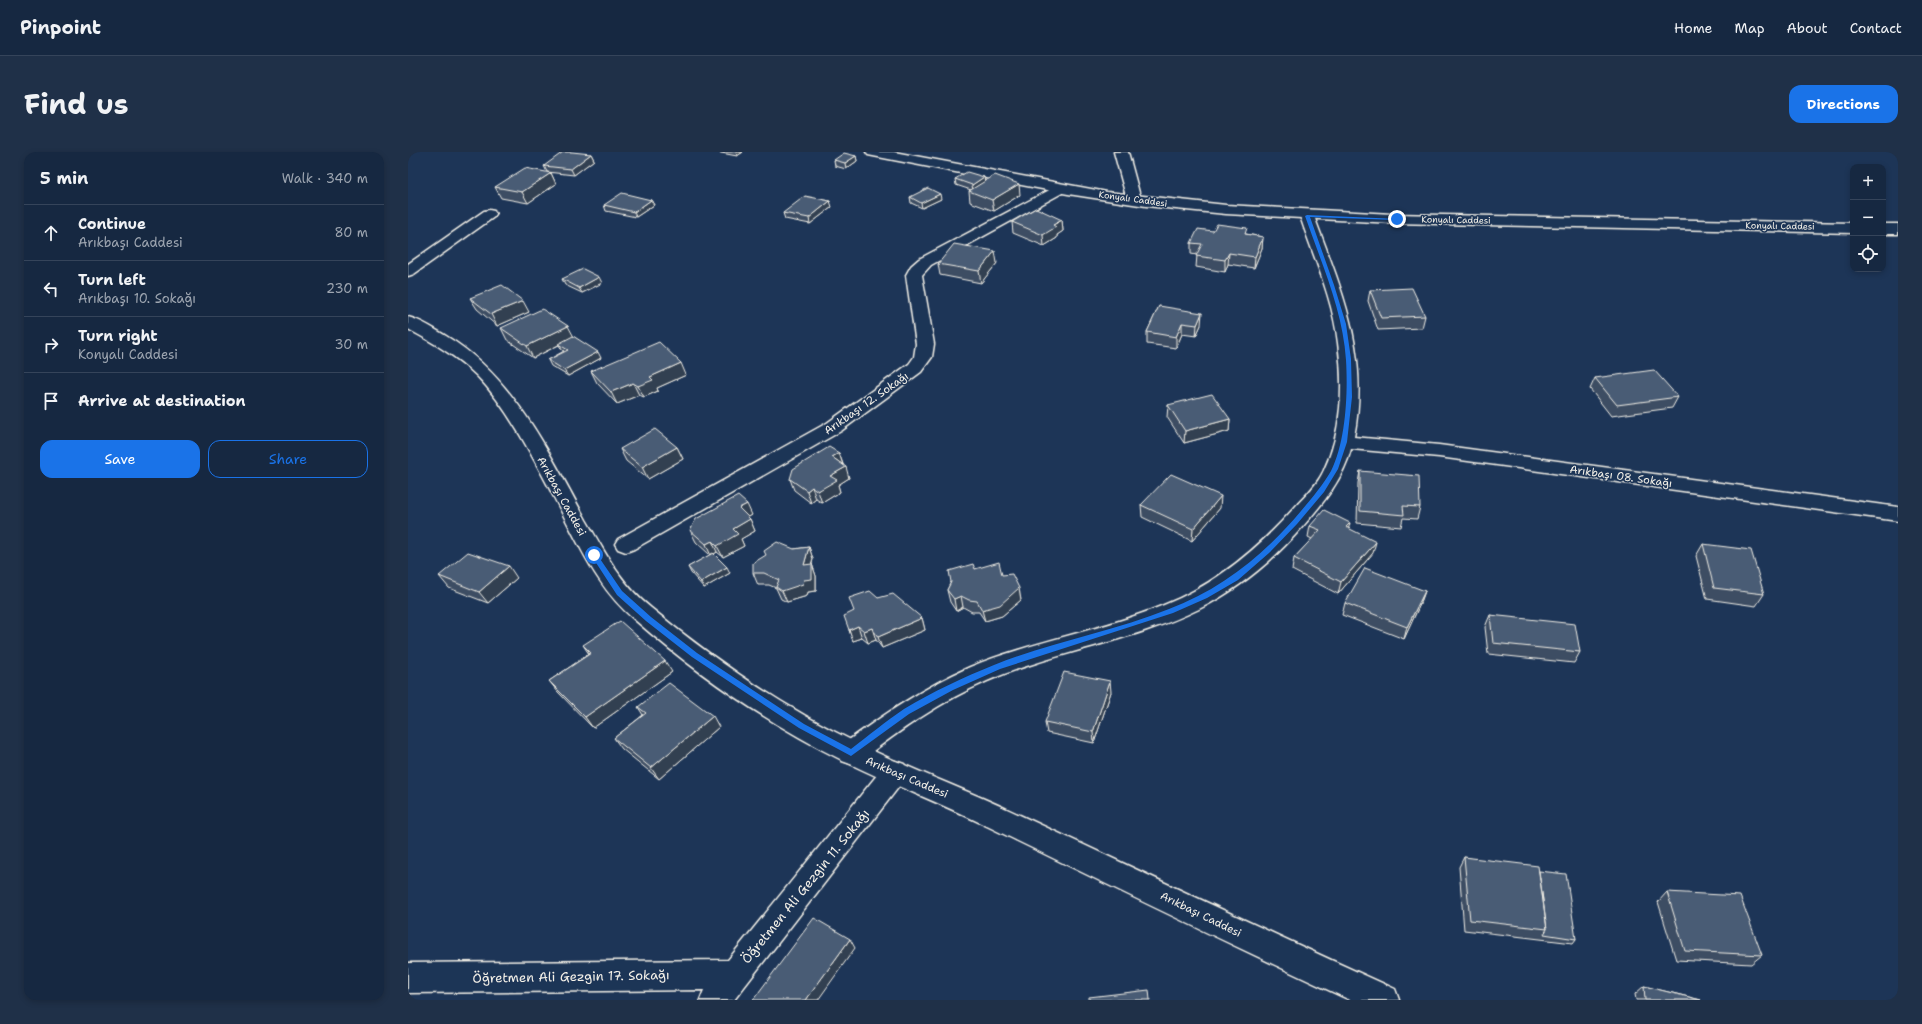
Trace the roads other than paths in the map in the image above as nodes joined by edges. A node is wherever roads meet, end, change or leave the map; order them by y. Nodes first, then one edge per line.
1 (873, 152) edge
2 (1121, 152) edge
3 (1060, 189) junction
4 (1134, 200) junction
5 (489, 214) dead end
6 (1307, 216) junction
7 (1850, 228) edge
8 (1886, 229) edge
9 (1898, 229) edge
10 (408, 271) edge
11 (408, 322) edge
12 (1344, 442) junction
13 (1898, 514) edge
14 (626, 544) dead end
15 (851, 753) junction
16 (895, 772) junction
17 (734, 975) junction
18 (408, 978) edge
19 (715, 1000) edge
20 (1384, 1000) edge

1 - 3 street, Konyalı Caddesi
2 - 4 street
3 - 4 street, Konyalı Caddesi
3 - 14 street, Arıkbaşı 12. Sokağı
4 - 6 street, Konyalı Caddesi
5 - 10 street
6 - 7 street, Konyalı Caddesi
6 - 12 street
8 - 9 street
11 - 15 street, Arıkbaşı Caddesi
12 - 13 street, Arıkbaşı 08. Sokağı
12 - 15 street
15 - 16 street, Arıkbaşı Caddesi
16 - 17 street, Öğretmen Ali Gezgin 11. Sokağı
16 - 20 street, Arıkbaşı Caddesi
17 - 18 street, Öğretmen Ali Gezgin 17. Sokağı
17 - 19 street, Öğretmen Ali Gezgin 11. Sokağı

